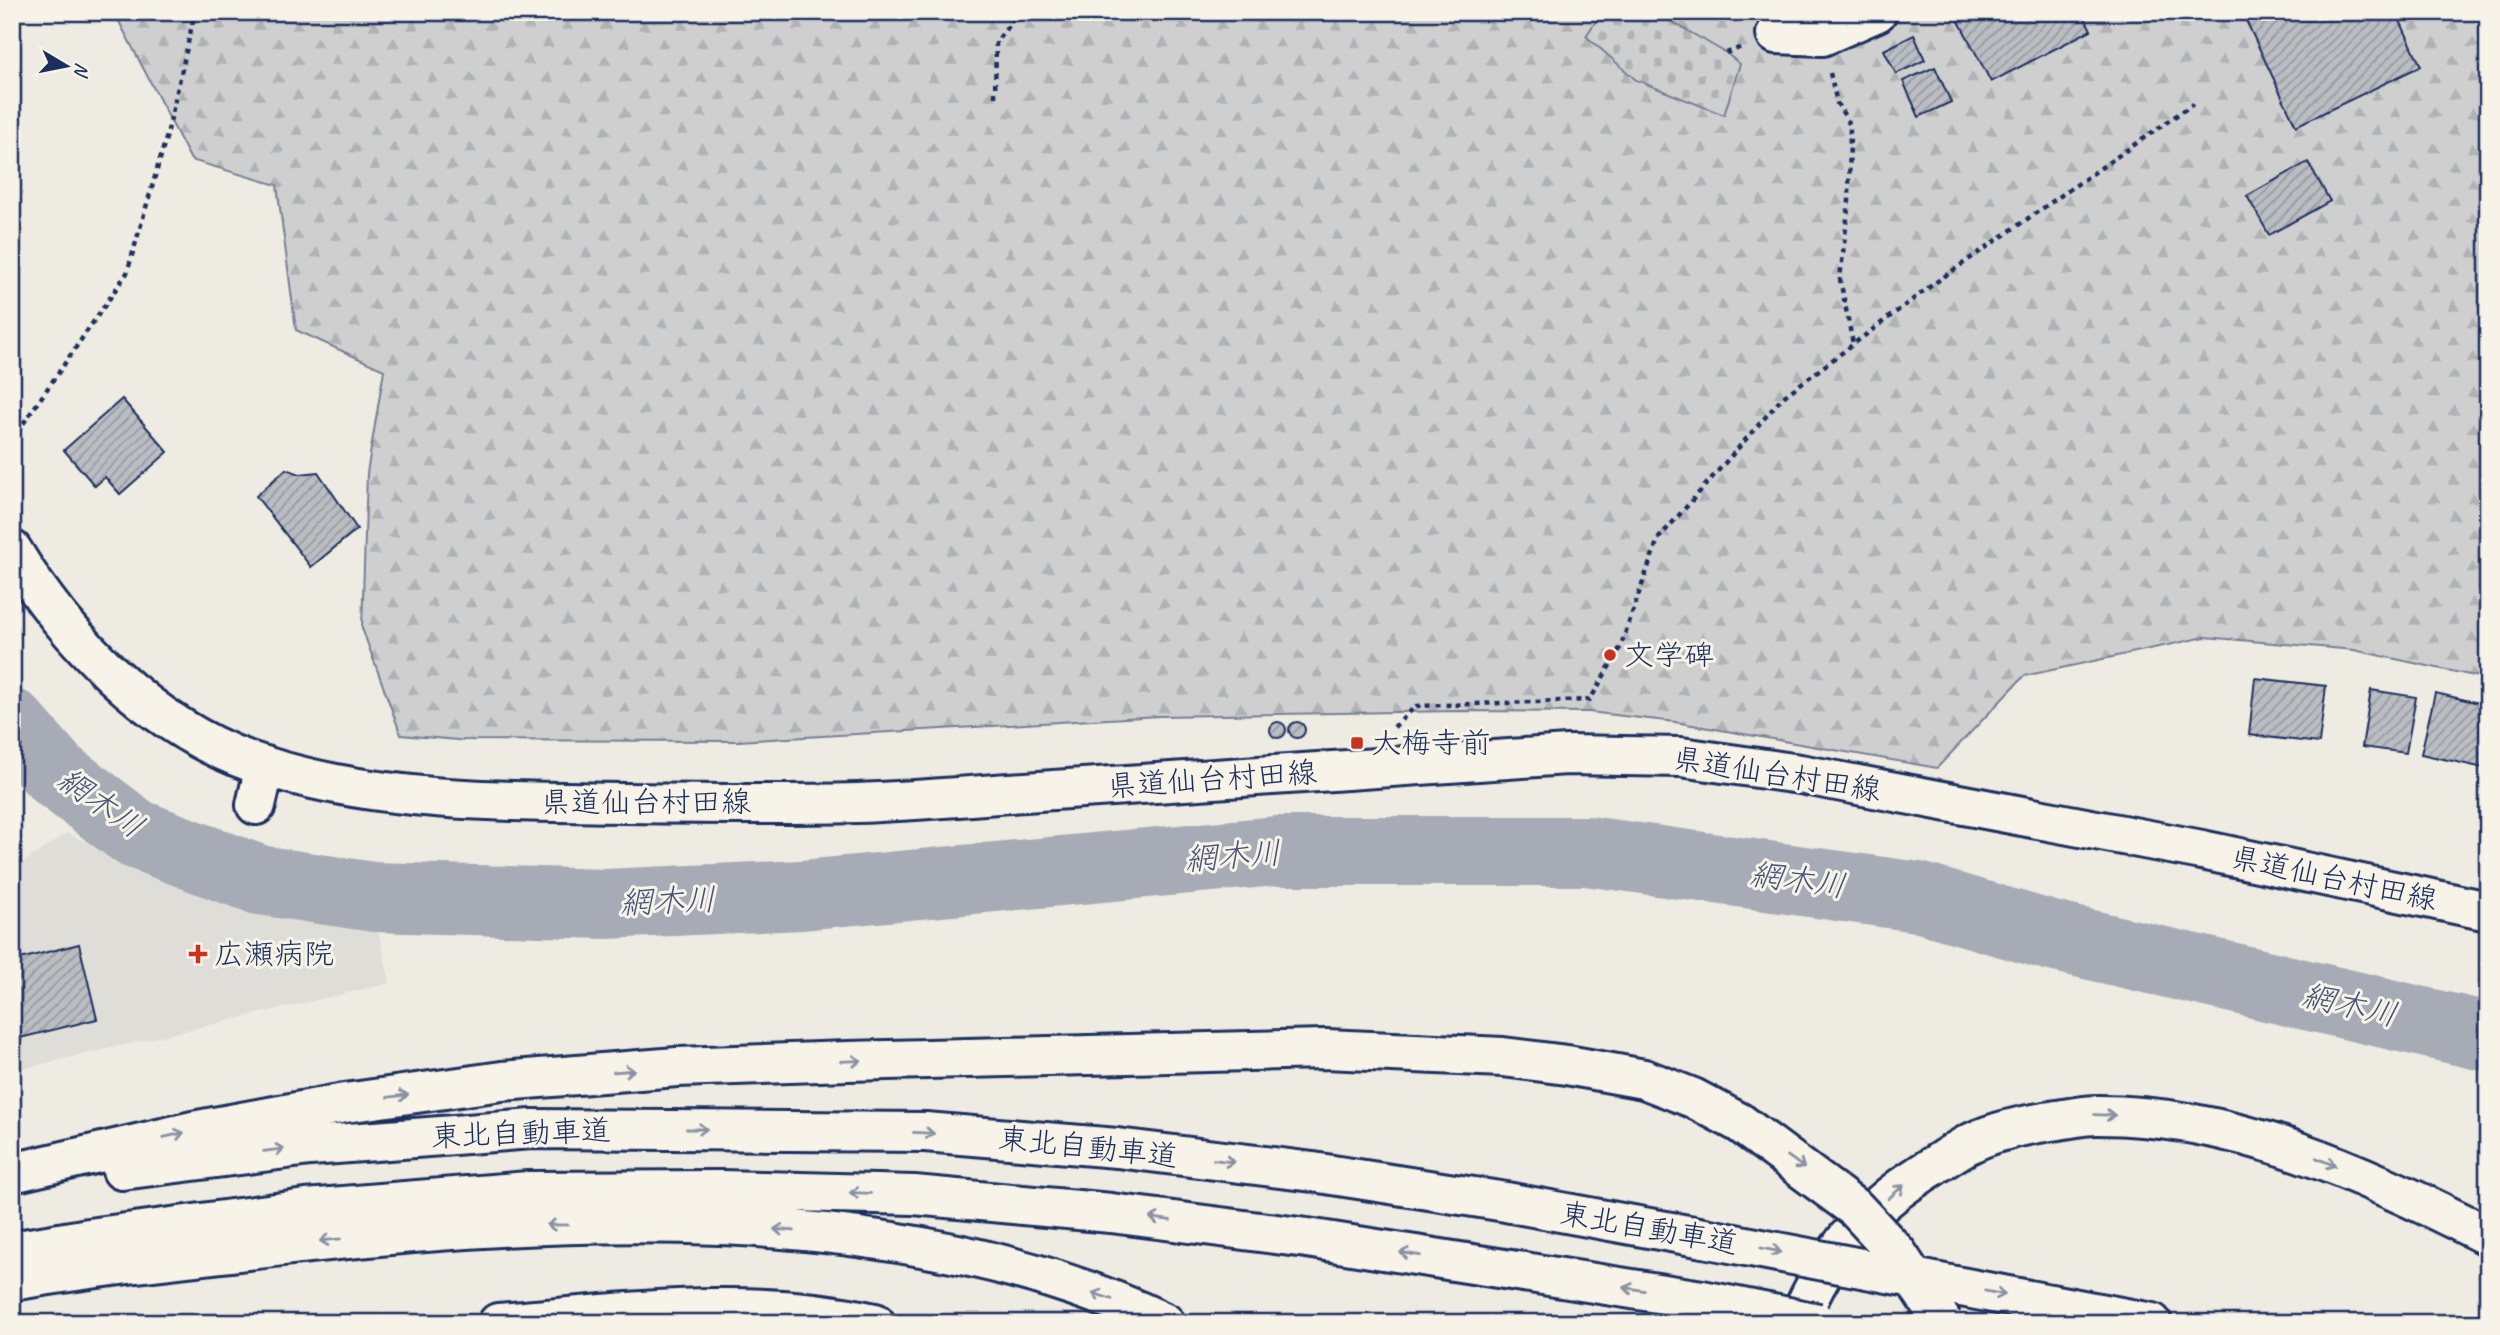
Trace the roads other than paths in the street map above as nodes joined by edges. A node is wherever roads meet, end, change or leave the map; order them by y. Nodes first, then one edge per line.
1 (1877, 12) edge
2 (1776, 34) dead end
3 (12, 550) edge
4 (265, 766) junction
5 (256, 805) dead end
6 (2488, 911) edge
7 (12, 1173) edge
8 (12, 1187) edge
9 (2488, 1236) edge
10 (12, 1251) edge
11 (12, 1281) edge
12 (772, 1309) junction
13 (498, 1323) edge
14 (726, 1323) edge
15 (875, 1323) edge
16 (1165, 1323) edge
17 (1798, 1323) edge
18 (1818, 1323) edge
19 (1943, 1323) edge
20 (2152, 1323) edge

1 - 2 main road
3 - 4 main road, 県道仙台村田線
4 - 5 main road
4 - 6 main road, 県道仙台村田線
7 -> 19 main road, bridge
8 -> 20 main road, 東北自動車道, bridge
17 -> 9 main road
18 -> 10 main road, 東北自動車道, bridge
16 -> 11 main road
12 - 13 main road
12 - 14 main road
12 - 15 main road

